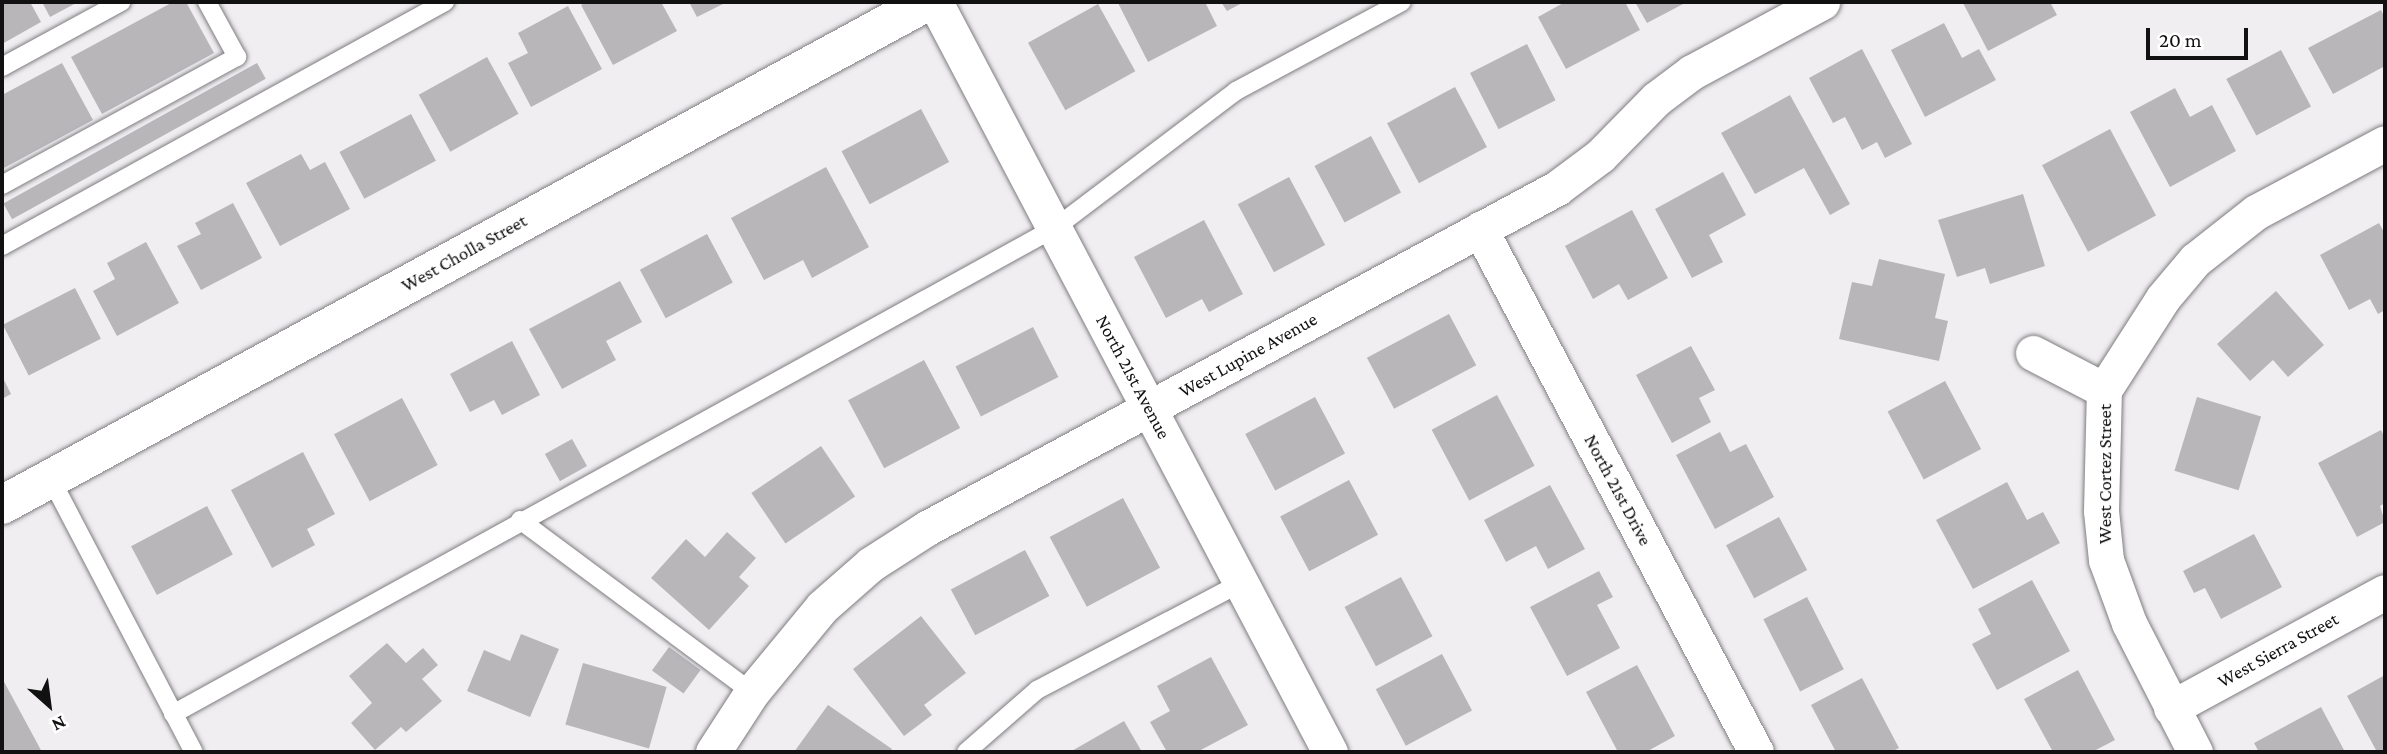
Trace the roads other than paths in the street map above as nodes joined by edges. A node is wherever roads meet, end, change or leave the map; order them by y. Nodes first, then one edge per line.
1 (121, 2) edge
2 (207, 2) edge
3 (445, 2) edge
4 (927, 2) edge
5 (935, 2) edge
6 (1402, 2) edge
7 (1822, 2) edge
8 (2, 67) edge
9 (2385, 143) edge
10 (2, 185) edge
11 (1055, 228) junction
12 (1480, 229) junction
13 (2, 246) edge
14 (2033, 353) dead end
15 (2104, 390) junction
16 (1150, 409) junction
17 (51, 479) junction
18 (2, 505) edge
19 (520, 520) junction
20 (1241, 583) junction
21 (2385, 592) edge
22 (752, 692) junction
23 (2171, 708) junction
24 (173, 714) junction
25 (194, 752) edge
26 (713, 752) edge
27 (965, 752) edge
28 (1330, 752) edge
29 (1756, 752) edge
30 (2195, 752) edge

1 - 8 lane
2 - 10 lane
3 - 13 lane
4 - 17 street, West Cholla Street
5 - 11 street, North 21st Avenue
6 - 11 lane
7 - 12 street, West Lupine Avenue
9 - 15 street, West Cortez Street
11 - 16 street, North 21st Avenue
11 - 19 lane
12 - 16 street, West Lupine Avenue
12 - 29 street, North 21st Drive
14 - 15 street
15 - 23 street, West Cortez Street
16 - 20 street, North 21st Avenue
16 - 22 street, West Lupine Avenue
17 - 18 street, West Cholla Street
17 - 24 lane
19 - 22 lane
19 - 24 lane
20 - 27 lane
20 - 28 street, North 21st Avenue
21 - 23 street, West Sierra Street
22 - 26 street, West Lupine Avenue
23 - 30 street, West Cortez Street
24 - 25 lane

